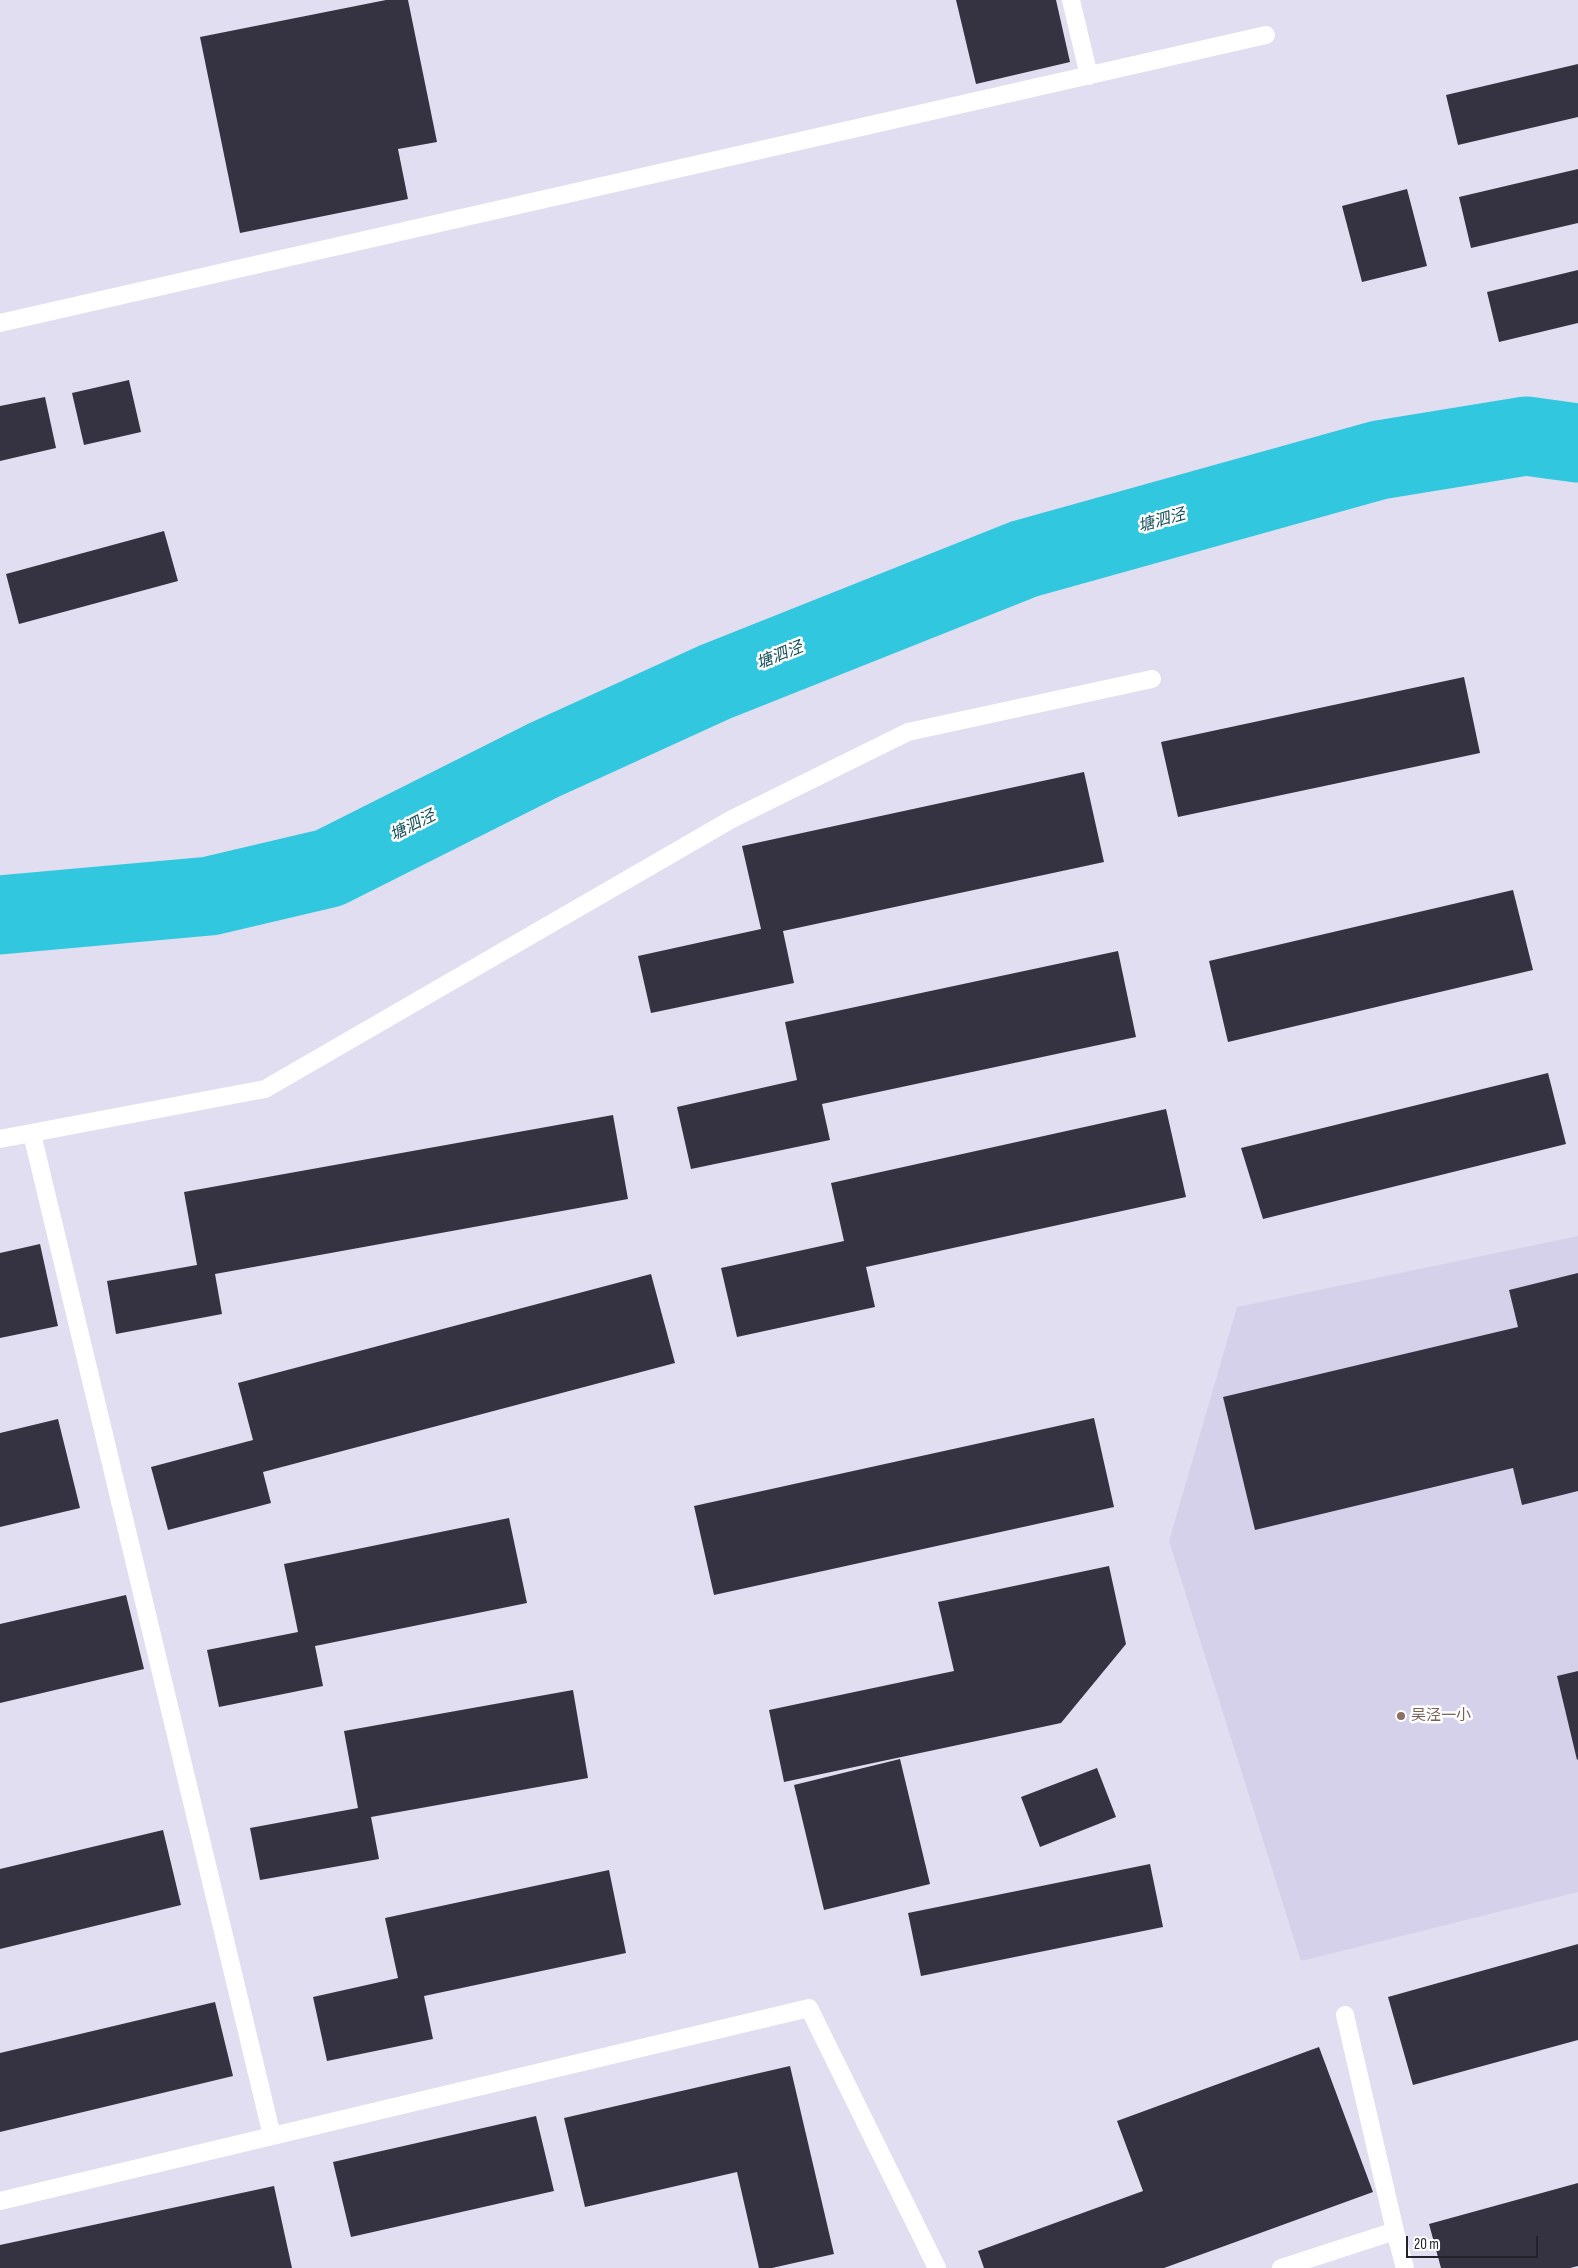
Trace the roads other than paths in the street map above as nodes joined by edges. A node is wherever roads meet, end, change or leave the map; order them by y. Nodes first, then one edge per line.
1 (1071, 0) edge
2 (1266, 35) dead end
3 (1089, 76) junction
4 (0, 323) edge
5 (1152, 679) dead end
6 (32, 1134) junction
7 (0, 1139) edge
8 (1345, 2015) dead end
9 (272, 2136) junction
10 (0, 2201) edge
11 (1395, 2231) junction
12 (937, 2268) edge
13 (1281, 2268) edge
14 (1405, 2268) edge

1 - 3 lane
2 - 3 lane
3 - 4 lane
5 - 6 lane
6 - 7 lane
6 - 9 lane
8 - 11 lane
9 - 10 lane
9 - 12 lane
11 - 13 lane
11 - 14 lane

